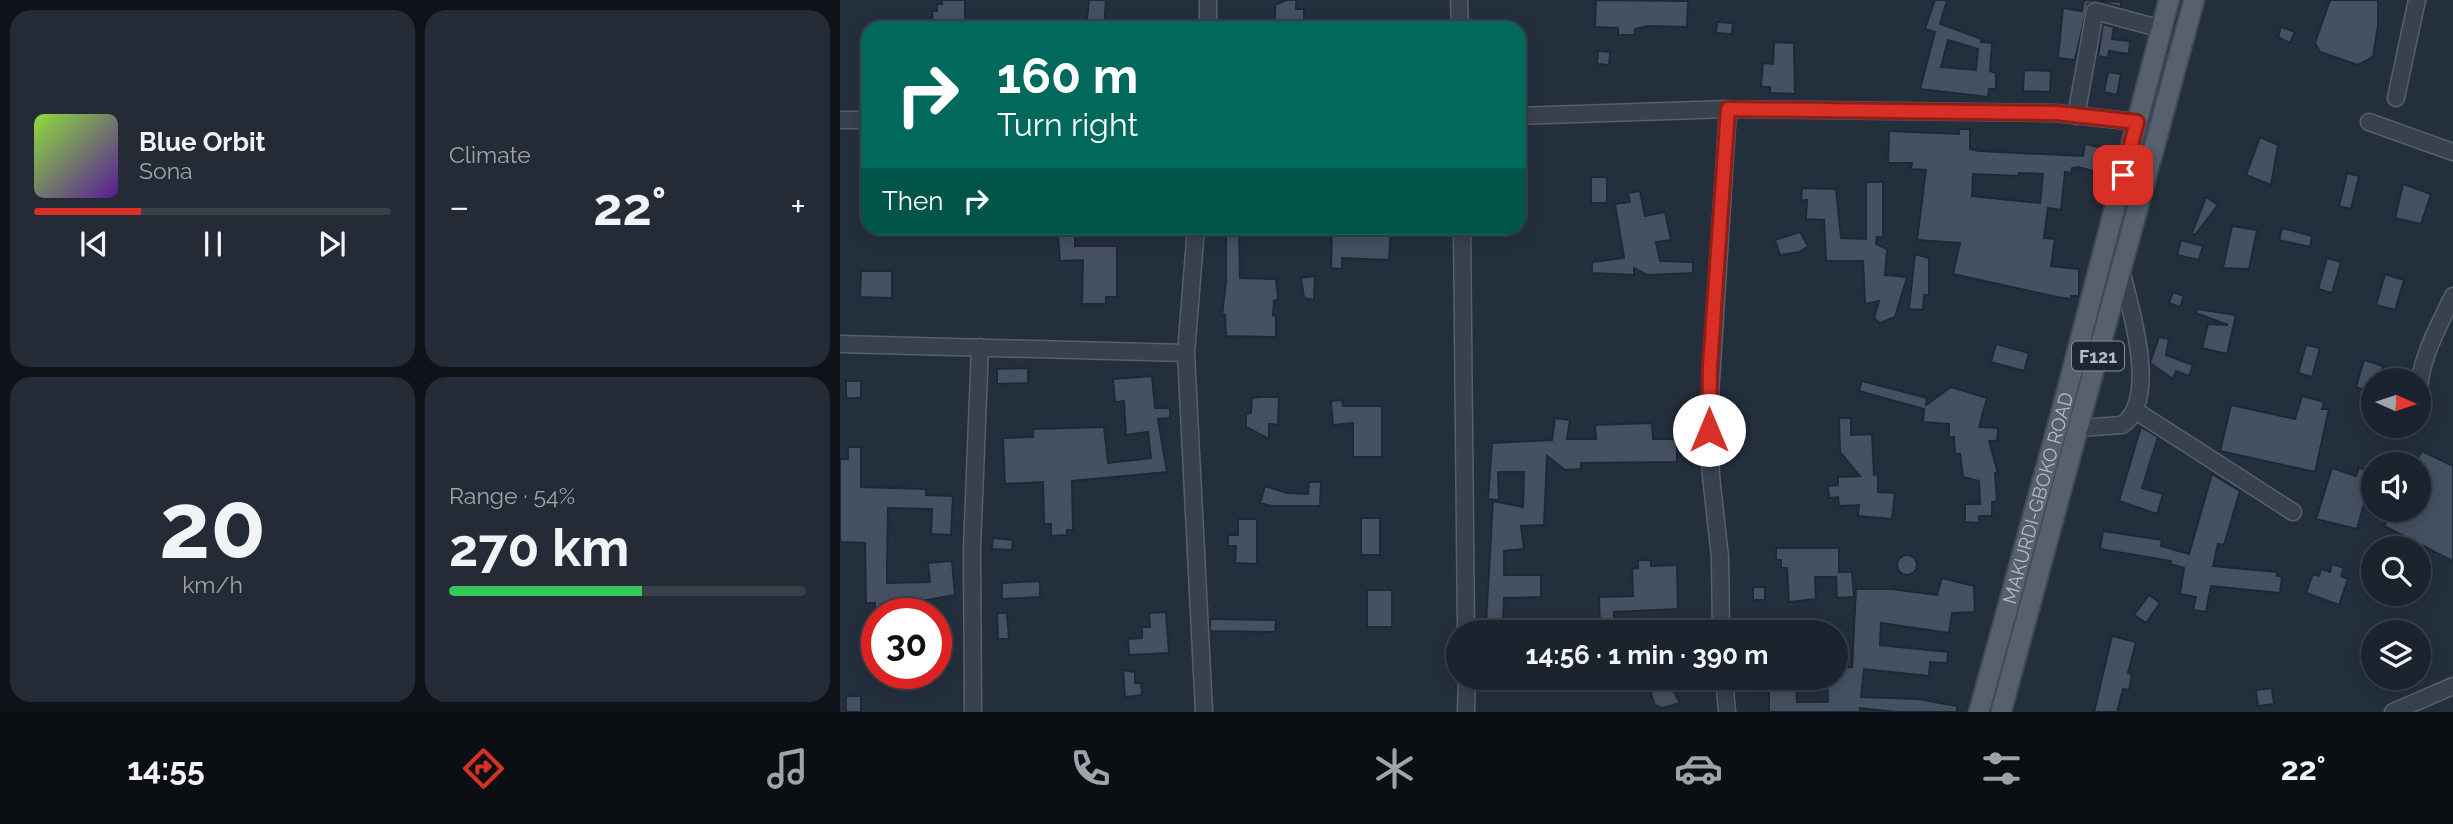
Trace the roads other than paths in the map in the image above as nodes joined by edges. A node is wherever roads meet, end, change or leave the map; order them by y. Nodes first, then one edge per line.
1 (1208, 0) edge
2 (1459, 0) edge
3 (2169, 0) edge
4 (2194, 0) edge
5 (2417, 0) edge
6 (1208, 21) edge
7 (1460, 21) edge
8 (2162, 29) junction
9 (2396, 99) dead end
10 (1728, 109) junction
11 (1526, 116) edge
12 (2076, 116) junction
13 (840, 120) edge
14 (861, 120) edge
15 (2137, 122) junction
16 (2370, 122) dead end
17 (2453, 152) edge
18 (1195, 235) edge
19 (1462, 235) edge
20 (2122, 274) junction
21 (2453, 296) edge
22 (840, 344) edge
23 (980, 347) junction
24 (1185, 353) junction
25 (2424, 368) edge
26 (2136, 411) junction
27 (2078, 428) junction
28 (2293, 512) dead end
29 (1466, 620) edge
30 (1721, 620) edge
31 (2453, 686) edge
32 (1466, 690) edge
33 (1725, 690) edge
34 (973, 712) edge
35 (1203, 712) edge
36 (1466, 712) edge
37 (1727, 712) edge
38 (1979, 712) edge
39 (2001, 712) edge
40 (2393, 712) edge

1 - 6 street
2 - 7 street
3 - 8 main road, MAKURDI-GBOKO ROAD / F121
4 - 20 main road, F121
5 - 9 street
8 - 12 street
8 - 15 main road, MAKURDI-GBOKO ROAD / F121
10 - 11 street
10 - 12 street
10 - 30 street
12 - 15 street
13 - 14 street
15 - 38 main road, MAKURDI-GBOKO ROAD / F121
16 - 17 street
18 - 24 street
19 - 29 street
20 - 26 street
20 - 27 main road, F121
21 - 25 street
22 - 23 street
23 - 24 street
23 - 34 street
24 - 35 street
26 - 27 street
26 - 28 street
27 - 39 main road, F121
31 - 40 street
32 - 36 street
33 - 37 street

